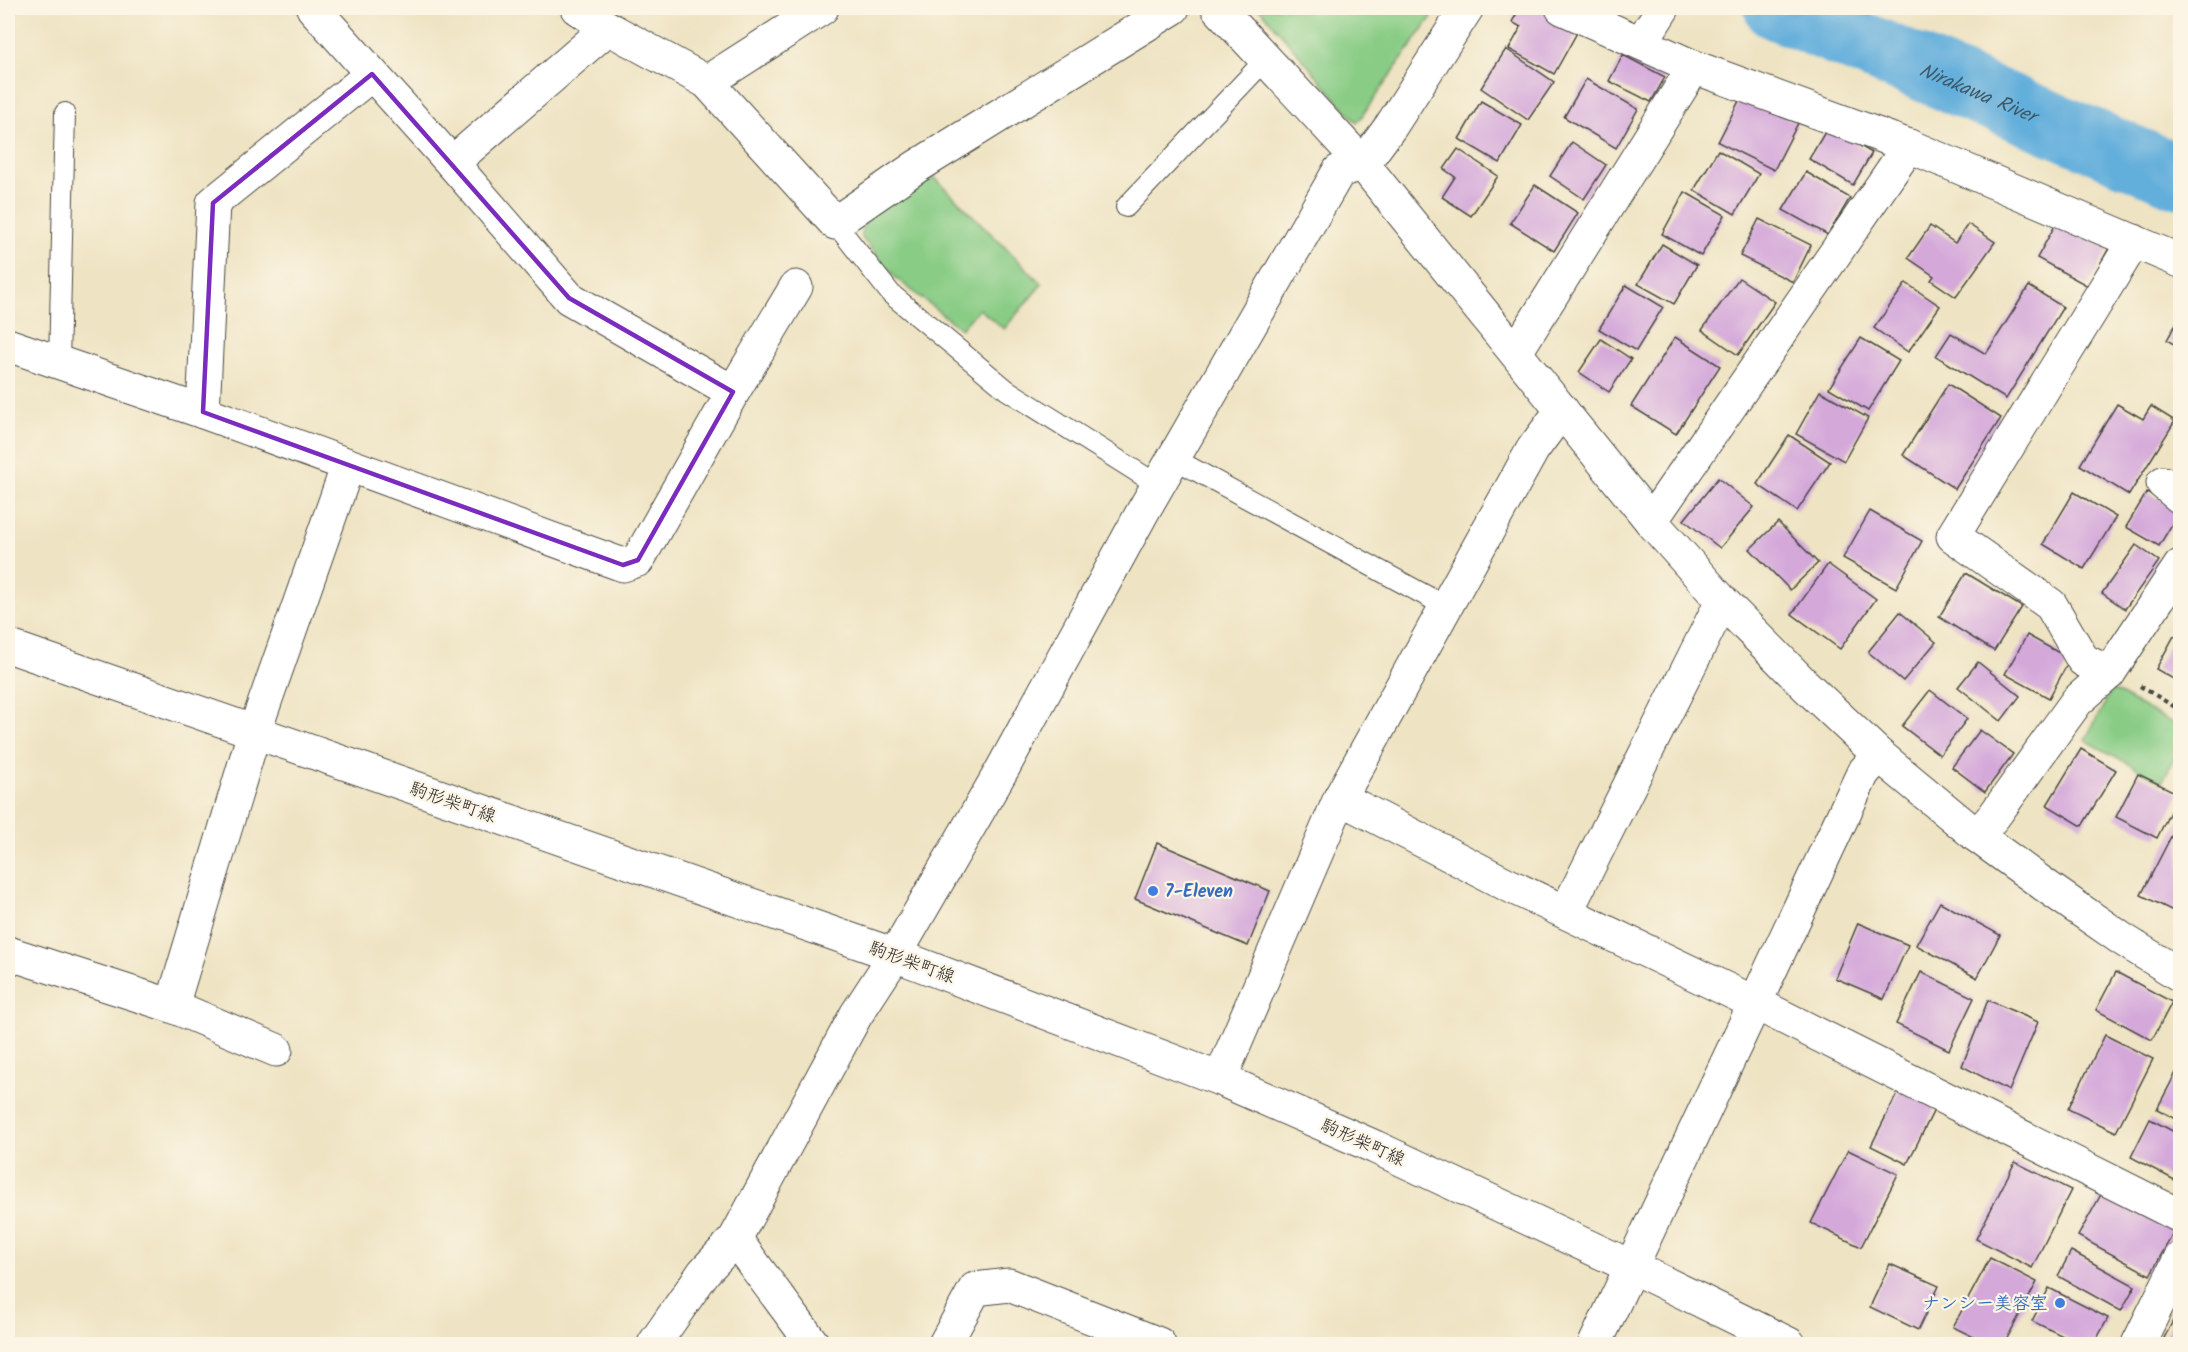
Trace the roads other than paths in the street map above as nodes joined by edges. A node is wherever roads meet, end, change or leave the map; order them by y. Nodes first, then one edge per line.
1 (313, 8) edge
2 (577, 8) edge
3 (822, 8) edge
4 (1173, 8) edge
5 (1218, 8) edge
6 (1467, 8) edge
7 (1562, 8) edge
8 (1662, 8) edge
9 (608, 28) junction
10 (1641, 44) junction
11 (1266, 59) junction
12 (1694, 67) junction
13 (372, 74) junction
14 (707, 82) junction
15 (65, 113) dead end
16 (1909, 146) junction
17 (452, 163) junction
18 (1363, 164) junction
19 (1126, 207) dead end
20 (835, 223) junction
21 (2134, 241) junction
22 (2181, 261) edge
23 (796, 287) dead end
24 (8, 345) edge
25 (1516, 352) junction
26 (59, 363) junction
27 (733, 392) junction
28 (1562, 410) junction
29 (203, 412) junction
30 (348, 465) junction
31 (1166, 472) junction
32 (1651, 520) junction
33 (2181, 566) edge
34 (1722, 601) junction
35 (1445, 606) junction
36 (8, 646) edge
37 (2109, 673) junction
38 (254, 733) junction
39 (1879, 755) junction
40 (1340, 798) junction
41 (1977, 836) junction
42 (1566, 912) junction
43 (8, 953) edge
44 (896, 955) junction
45 (2181, 975) edge
46 (1755, 1003) junction
47 (172, 1006) junction
48 (276, 1050) dead end
49 (1220, 1078) junction
50 (2181, 1216) edge
51 (735, 1239) junction
52 (2181, 1258) edge
53 (1632, 1267) junction
54 (654, 1344) edge
55 (813, 1344) edge
56 (945, 1344) edge
57 (1155, 1344) edge
58 (1595, 1344) edge
59 (1789, 1344) edge
60 (2138, 1344) edge

1 - 13 street
2 - 9 street
3 - 14 street
4 - 20 street
5 - 11 street
6 - 18 street
7 - 10 street
8 - 10 street
9 - 14 street
9 - 17 street
10 - 12 street
11 - 18 street
11 - 19 lane
12 - 16 street
12 - 25 street
13 - 17 street
13 - 29 street
14 - 20 street
15 - 26 lane
16 - 21 street
16 - 32 street
17 - 27 street
18 - 25 street
18 - 31 street
20 - 31 lane
21 - 22 street
21 - 37 street
23 - 27 street
24 - 26 street
25 - 28 street
26 - 29 street
27 - 30 street
28 - 32 street
28 - 35 street
29 - 30 street
30 - 38 street
31 - 35 lane
31 - 44 street
32 - 34 street
33 - 37 street
34 - 39 street
34 - 42 street
35 - 40 street
36 - 38 street, 駒形柴町線
37 - 41 street
38 - 44 street, 駒形柴町線
38 - 47 street
39 - 41 street
39 - 46 street
40 - 42 street
40 - 49 street
41 - 45 street
42 - 46 street
43 - 47 street
44 - 49 street, 駒形柴町線
44 - 51 street
46 - 50 street
46 - 53 street
47 - 48 street
49 - 53 street, 駒形柴町線
51 - 54 street
51 - 55 street
52 - 60 street
53 - 58 street
53 - 59 street, 駒形柴町線
56 - 57 street

